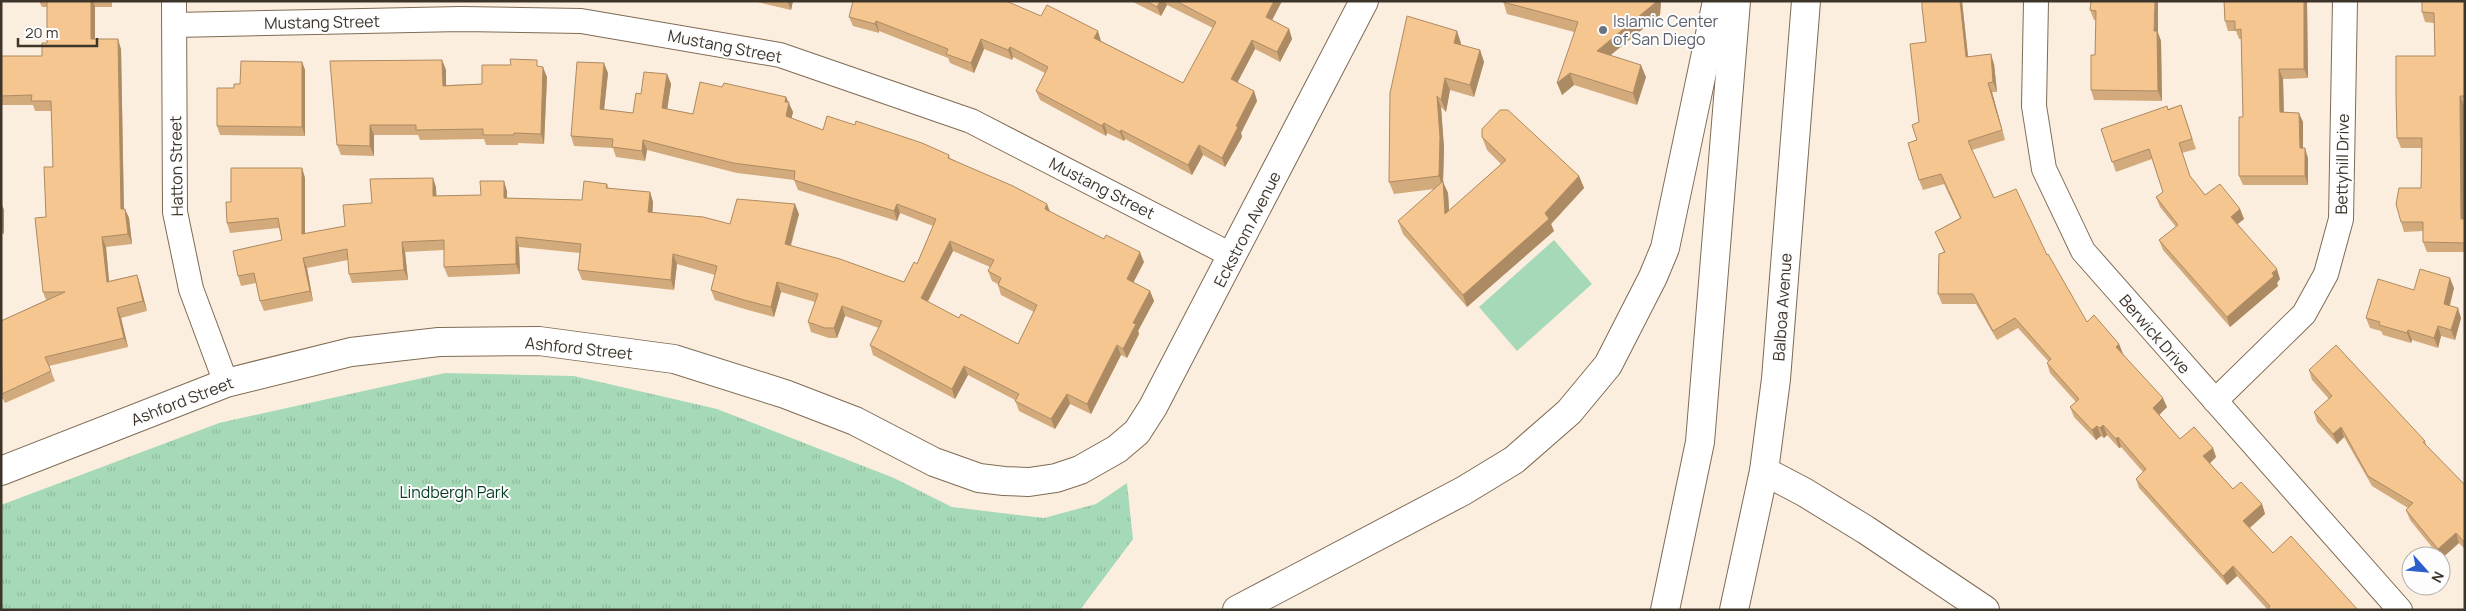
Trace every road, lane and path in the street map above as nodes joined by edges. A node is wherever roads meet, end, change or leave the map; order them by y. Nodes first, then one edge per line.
1 (174, 1) edge
2 (1364, 1) edge
3 (1717, 1) edge
4 (1736, 1) edge
5 (1806, 1) edge
6 (2036, 1) edge
7 (2345, 1) edge
8 (174, 25) junction
9 (1233, 256) junction
10 (226, 382) junction
11 (2215, 402) junction
12 (1117, 449) joint
13 (1, 471) edge
14 (1764, 471) junction
15 (1237, 610) edge
16 (1665, 610) edge
17 (1734, 610) edge
18 (1985, 610) edge
19 (2400, 610) edge

1 - 8 street, Hatton Street
2 - 9 main road, Eckstrom Avenue
3 - 15 main road
4 - 16 main road
5 - 14 main road, Balboa Avenue
6 - 11 street, Berwick Drive
7 - 11 street, Bettyhill Drive
8 - 9 street, Mustang Street
8 - 10 street, Hatton Street
9 - 12 main road, Eckstrom Avenue
10 - 12 main road, Ashford Street
10 - 13 main road, Ashford Street
11 - 19 street, Berwick Drive
14 - 17 main road, Balboa Avenue
14 - 18 main road

